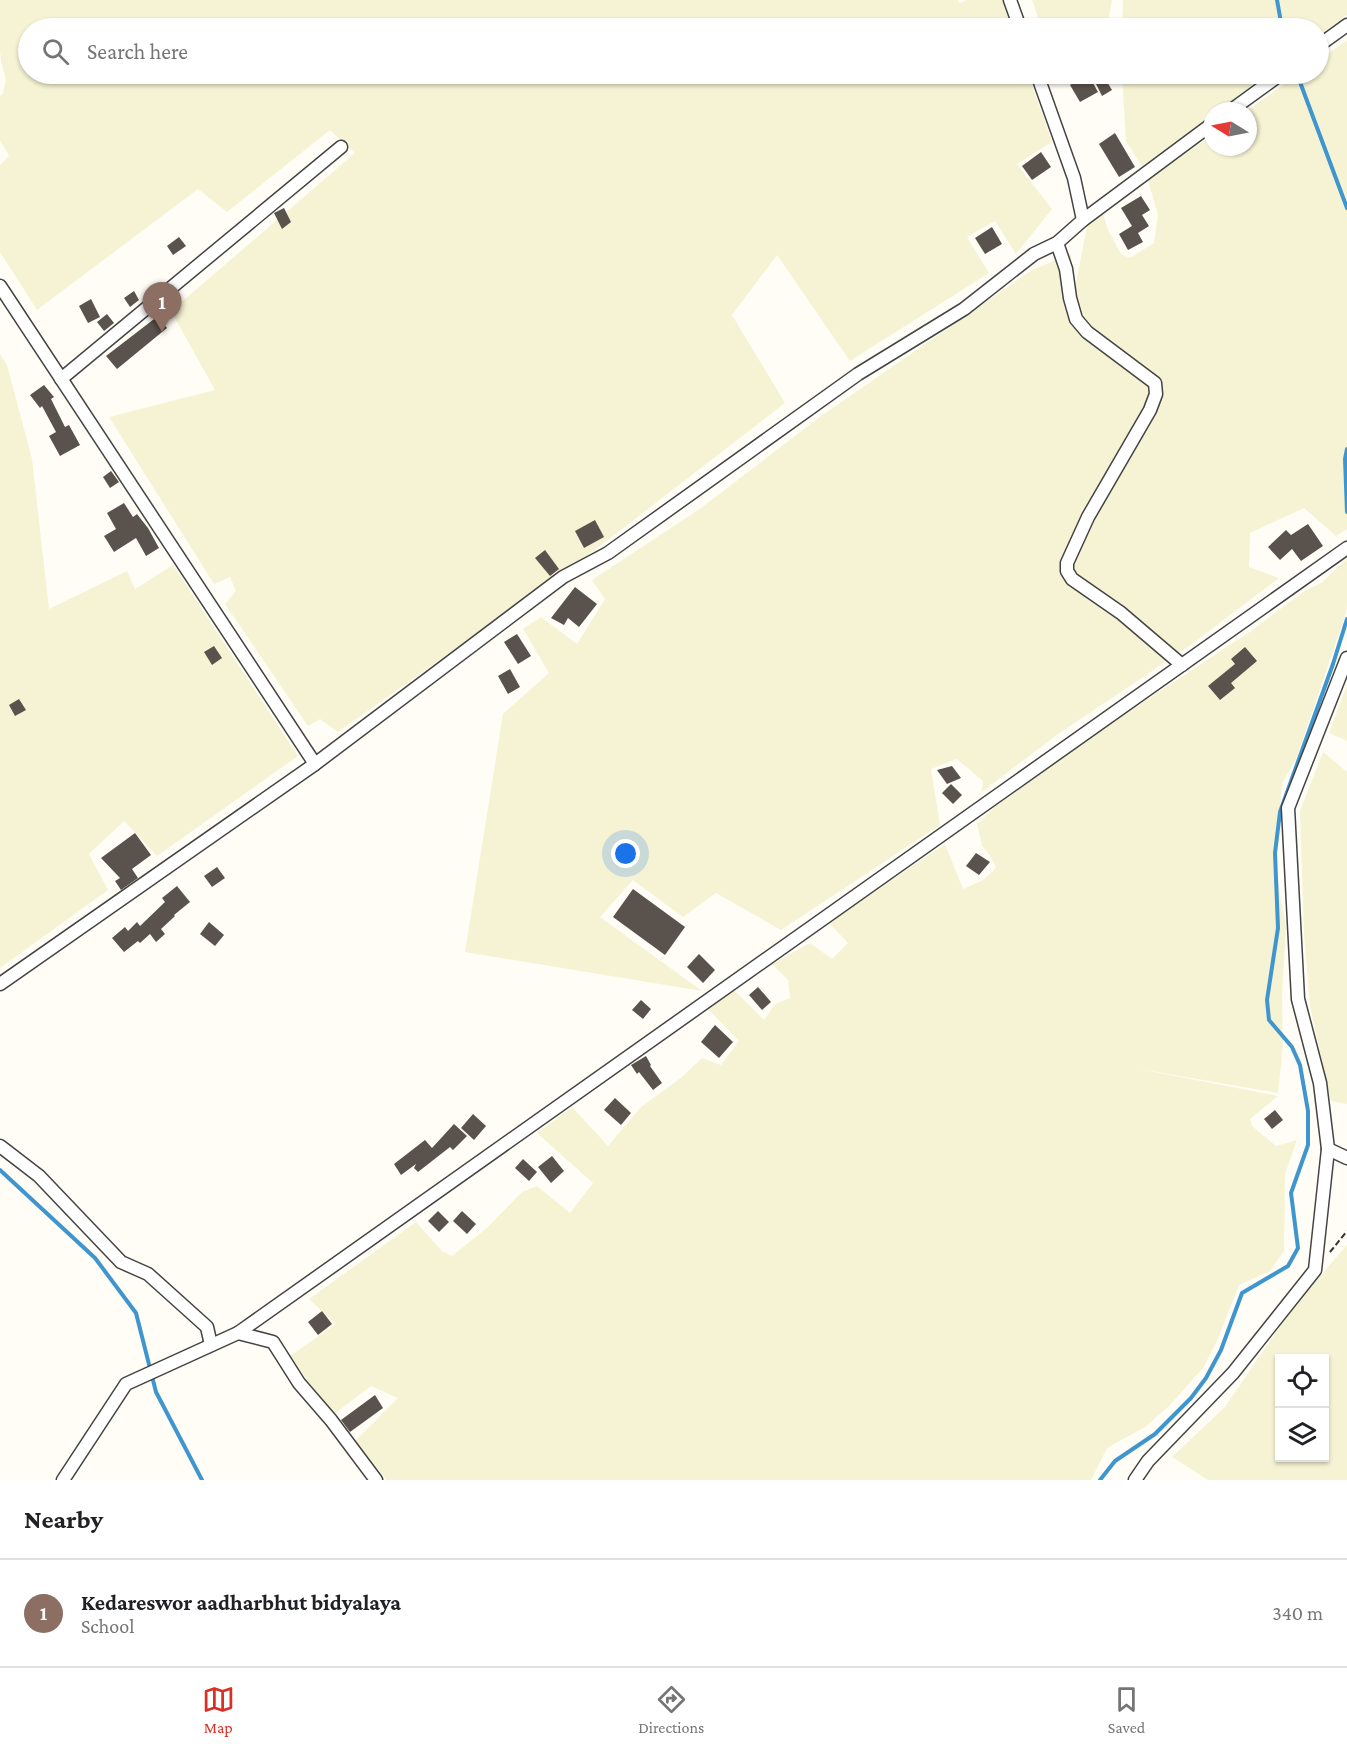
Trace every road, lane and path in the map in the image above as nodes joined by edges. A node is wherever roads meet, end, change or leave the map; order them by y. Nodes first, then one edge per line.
1 (1010, 0) edge
2 (1016, 18) edge
3 (1347, 25) edge
4 (1329, 38) edge
5 (1041, 84) edge
6 (1267, 84) edge
7 (1242, 102) edge
8 (1203, 131) edge
9 (341, 147) dead end
10 (1083, 220) junction
11 (1057, 243) junction
12 (0, 286) edge
13 (61, 379) junction
14 (1347, 548) edge
15 (1347, 658) edge
16 (1182, 665) junction
17 (315, 764) junction
18 (0, 984) edge
19 (0, 1146) edge
20 (1328, 1149) junction
21 (1347, 1158) edge
22 (238, 1333) junction
23 (211, 1345) junction
24 (63, 1480) edge
25 (376, 1480) edge
26 (1135, 1480) edge

1 - 2 street
3 - 4 street
5 - 10 street
6 - 7 street
8 - 10 street
9 - 13 street
10 - 11 street
11 - 16 street
11 - 17 street
12 - 13 street
13 - 17 street
14 - 16 street
15 - 20 street
16 - 22 street
17 - 18 street
19 - 23 street
20 - 21 street
20 - 26 street
22 - 23 street
22 - 25 street
23 - 24 street

